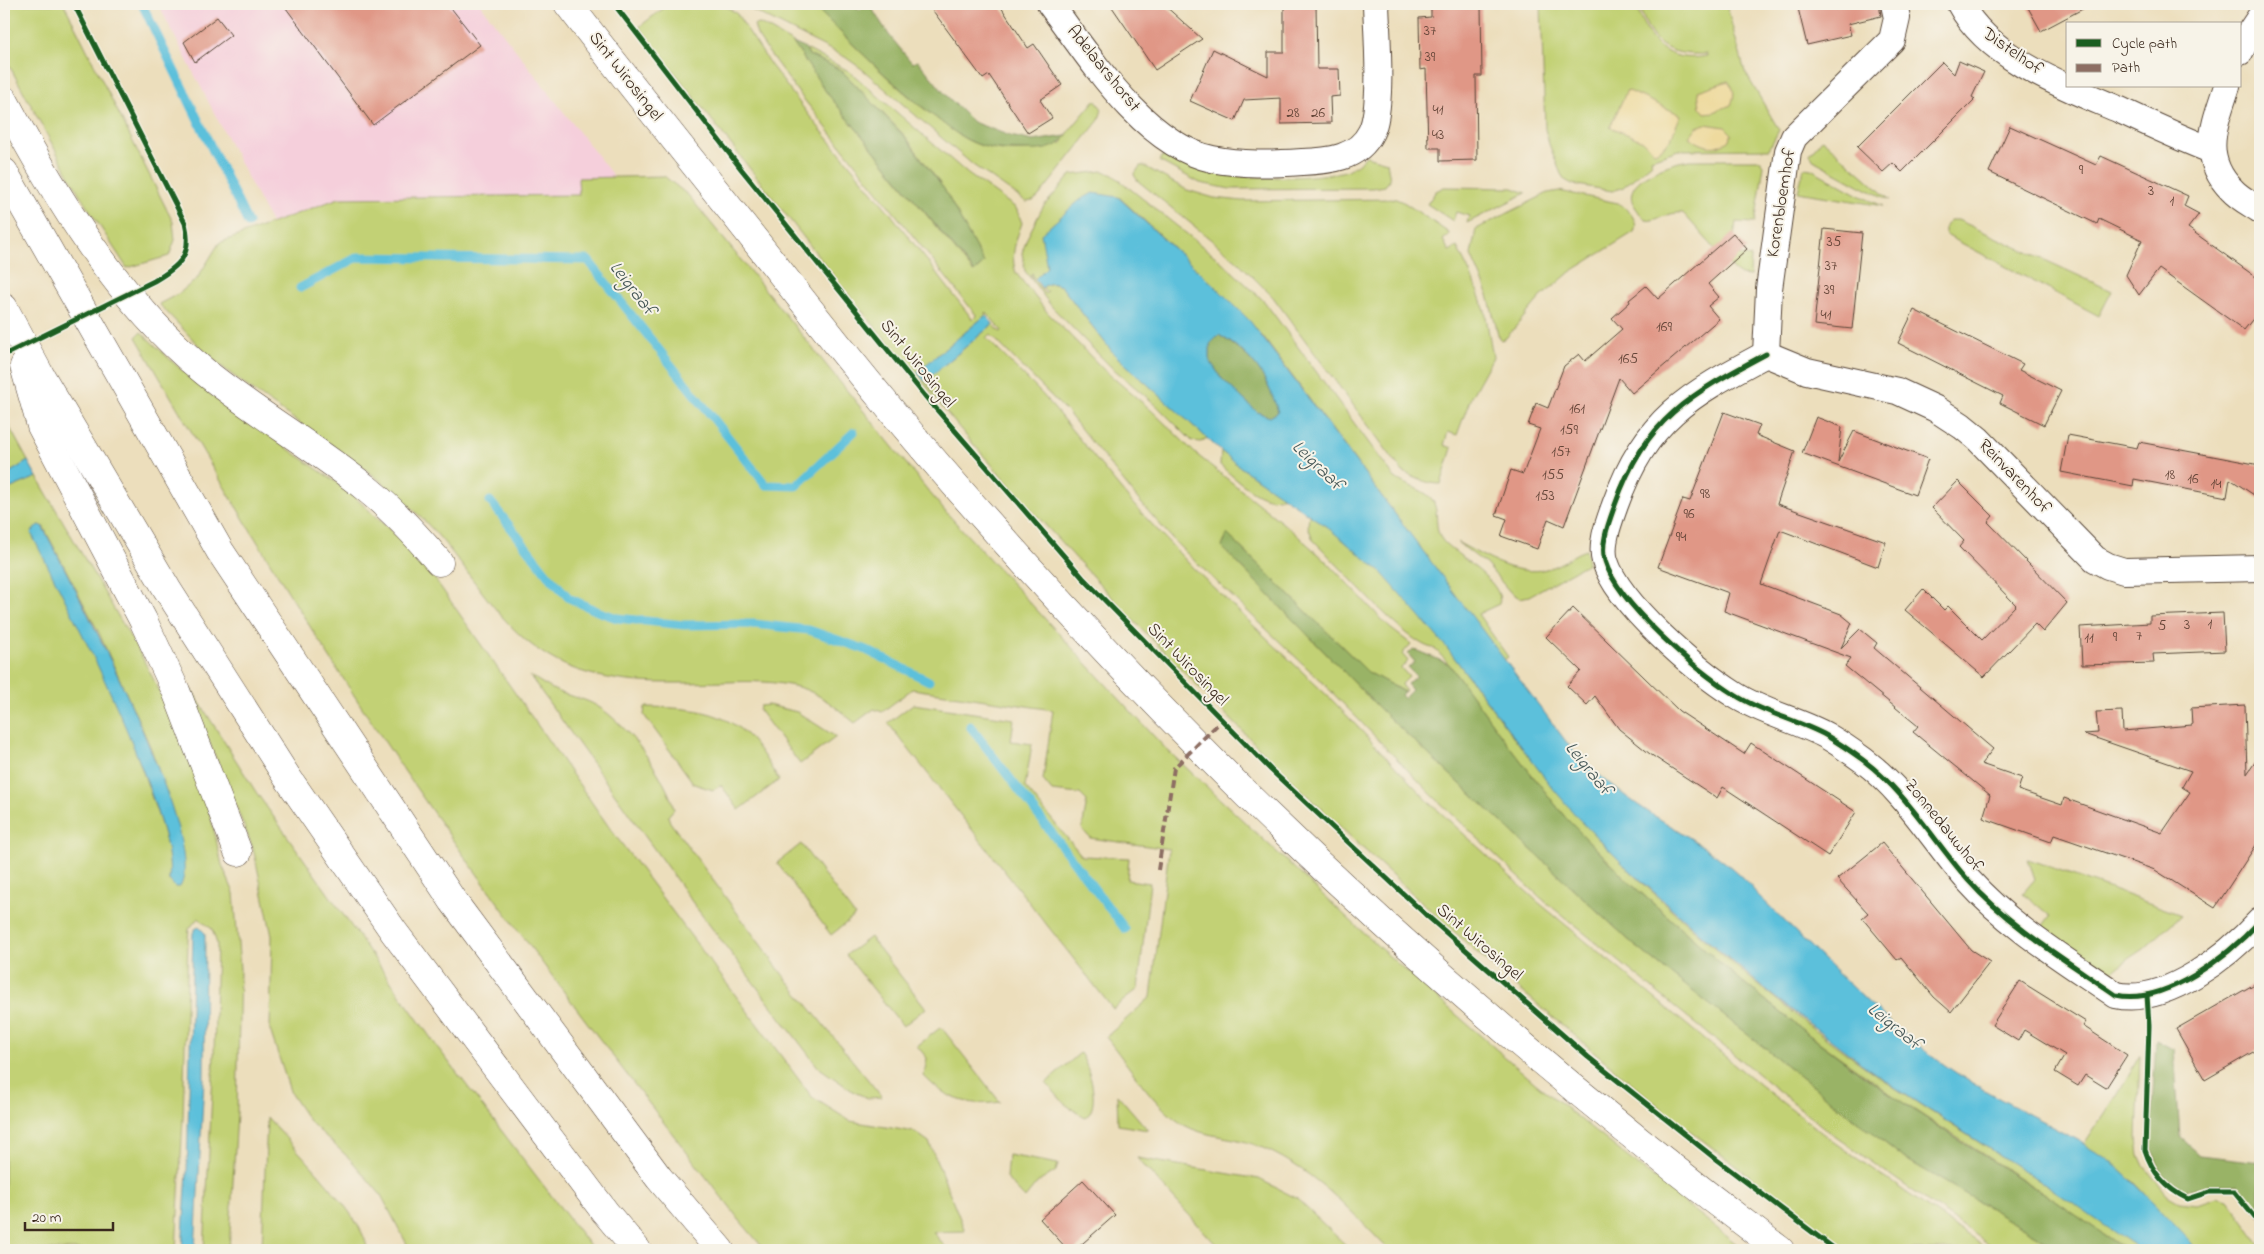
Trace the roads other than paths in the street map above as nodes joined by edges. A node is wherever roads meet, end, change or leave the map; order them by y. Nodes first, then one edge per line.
1 (568, 4) edge
2 (1050, 4) edge
3 (1376, 4) edge
4 (1894, 4) edge
5 (1960, 4) edge
6 (2260, 17) edge
7 (2242, 48) edge
8 (2066, 87) edge
9 (2068, 88) edge
10 (2226, 88) edge
11 (4, 100) edge
12 (2211, 150) junction
13 (4, 172) edge
14 (2260, 210) edge
15 (10, 319) edge
16 (1766, 354) junction
17 (439, 562) dead end
18 (2260, 568) edge
19 (238, 852) dead end
20 (2260, 921) edge
21 (637, 1250) edge
22 (720, 1250) edge
23 (1780, 1250) edge

1 - 23 main road, Sint Wirosingel
2 - 3 street, Adelaarshorst
4 - 16 street, Korenbloemhof
5 - 8 street, Distelhof
6 - 7 street
9 - 12 street, Distelhof
10 - 12 street
11 - 17 main road
12 - 14 street
13 - 22 main road
15 - 19 main road
15 - 21 main road
16 - 18 street, Reinvarenhof
16 - 20 street, Zonnedauwhof

